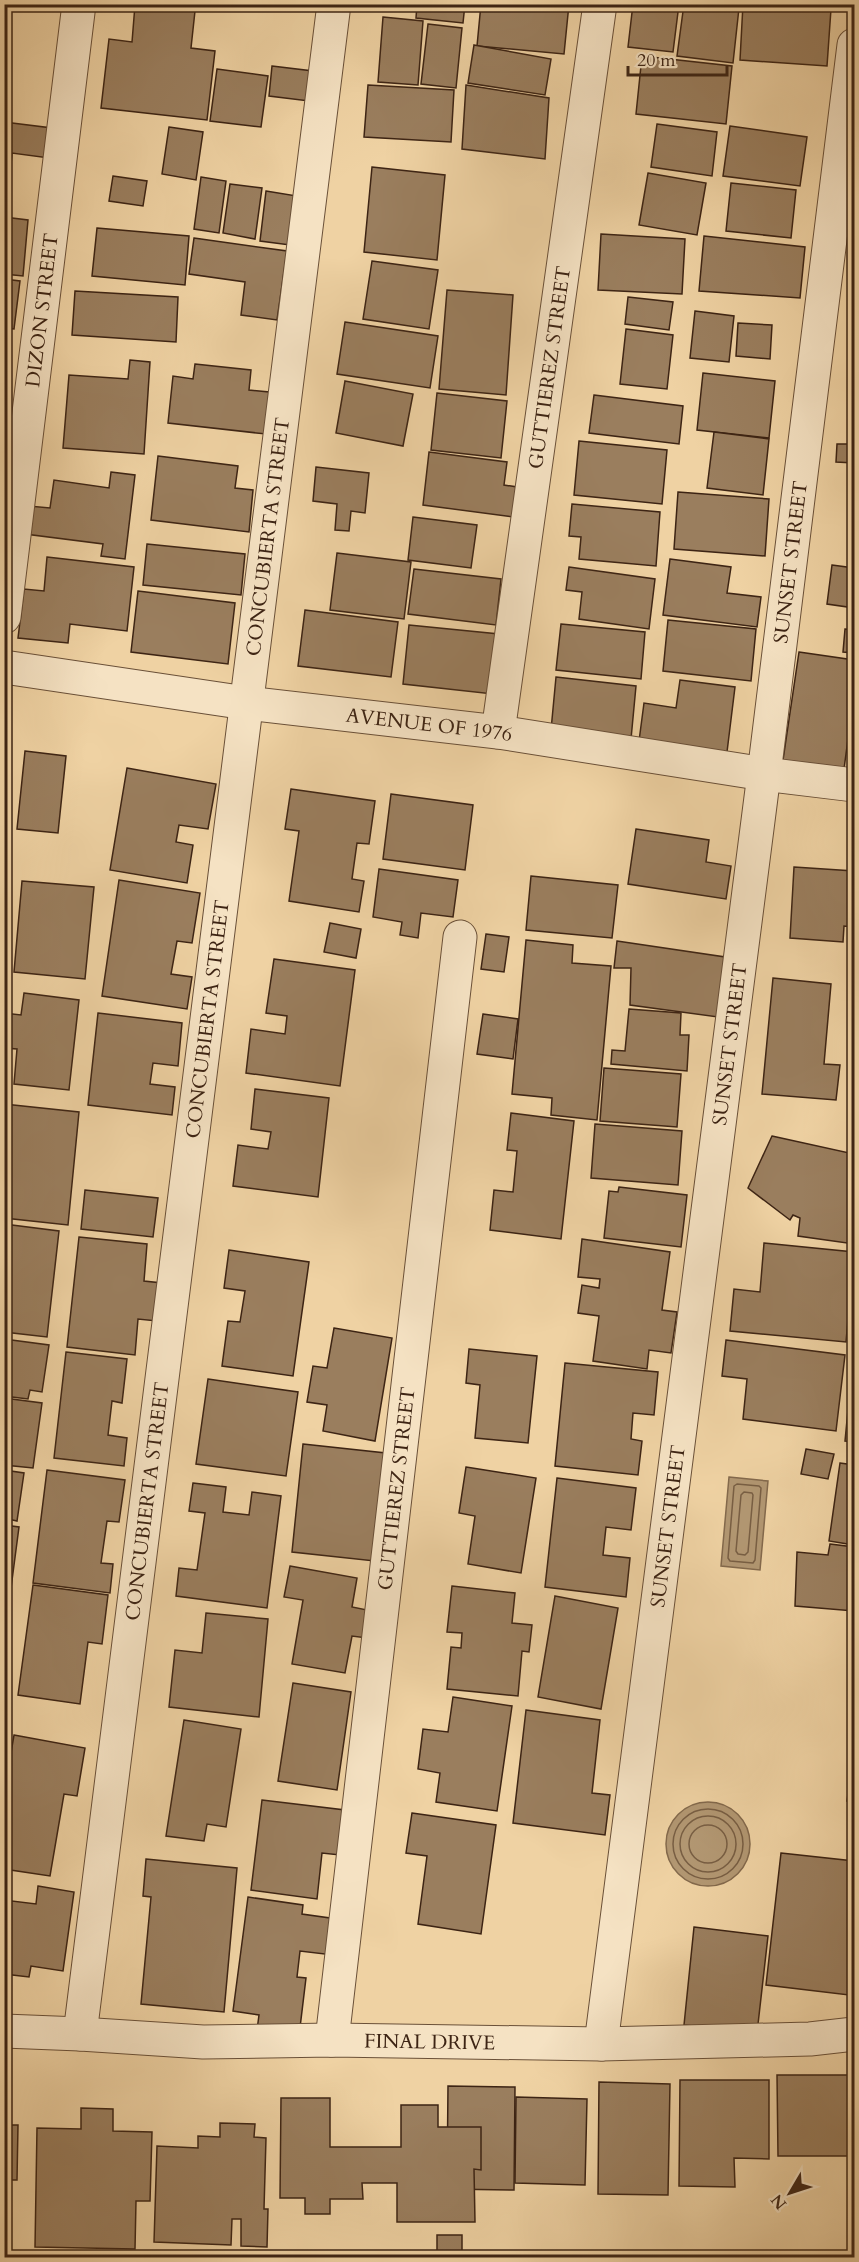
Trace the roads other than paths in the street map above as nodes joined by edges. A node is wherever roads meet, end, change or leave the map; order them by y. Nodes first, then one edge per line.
1 (79, 4) edge
2 (334, 4) edge
3 (600, 4) edge
4 (855, 45) edge
5 (4, 617) edge
6 (4, 667) edge
7 (246, 703) junction
8 (498, 732) junction
9 (764, 774) junction
10 (855, 785) edge
11 (460, 937) dead end
12 (4, 2031) edge
13 (81, 2034) junction
14 (855, 2034) edge
15 (332, 2040) junction
16 (602, 2044) junction

1 - 5 street, DIZON STREET
2 - 7 street, CONCUBIERTA STREET
3 - 8 street, GUTTIEREZ STREET
4 - 9 street, SUNSET STREET
6 - 7 street, AVENUE OF 1976
7 - 8 street, AVENUE OF 1976
7 - 13 street, CONCUBIERTA STREET
8 - 9 street, AVENUE OF 1976
9 - 10 street, AVENUE OF 1976
9 - 16 street, SUNSET STREET
11 - 15 street, GUTTIEREZ STREET
12 - 13 street, FINAL DRIVE
13 - 15 street, FINAL DRIVE
14 - 16 street, FINAL DRIVE
15 - 16 street, FINAL DRIVE

